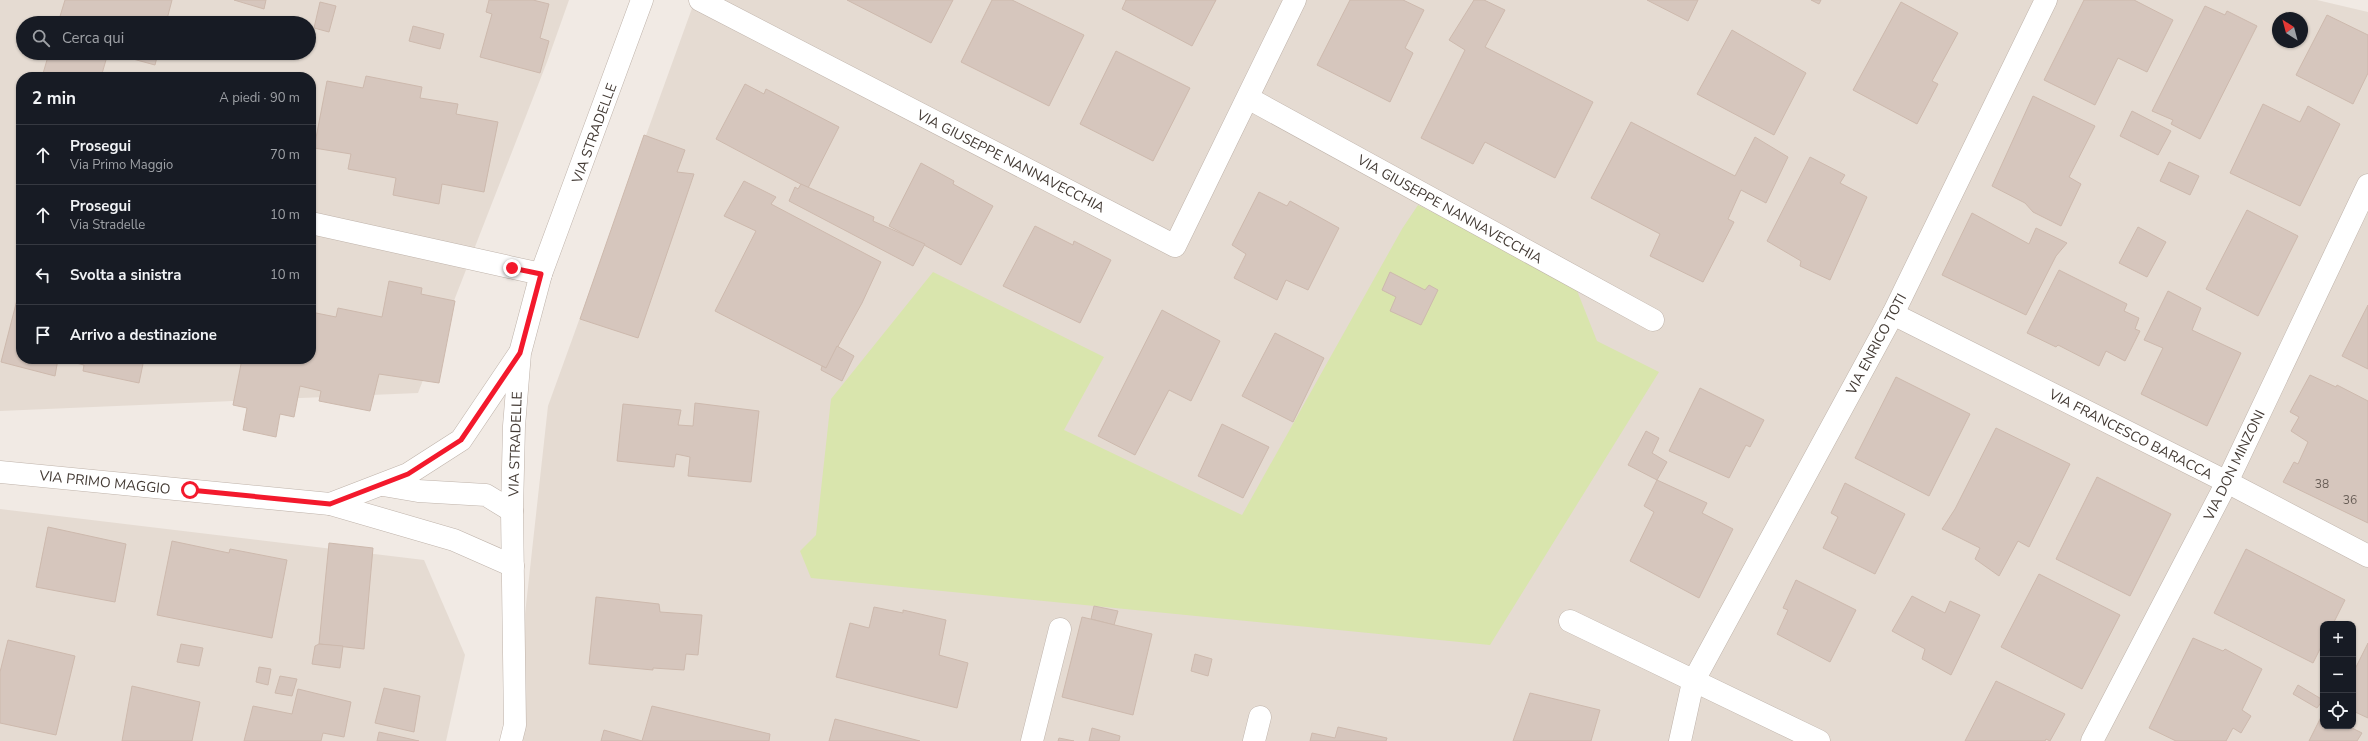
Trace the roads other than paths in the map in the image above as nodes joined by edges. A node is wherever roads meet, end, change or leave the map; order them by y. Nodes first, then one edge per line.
1 (642, 0) edge
2 (700, 0) edge
3 (1295, 0) edge
4 (2046, 0) edge
5 (1248, 98) junction
6 (2368, 185) edge
7 (316, 224) edge
8 (541, 274) junction
9 (1893, 314) junction
10 (1652, 320) dead end
11 (520, 353) junction
12 (0, 472) edge
13 (2227, 482) junction
14 (380, 485) junction
15 (330, 504) junction
16 (512, 511) junction
17 (2368, 556) edge
18 (514, 566) junction
19 (1570, 621) dead end
20 (1060, 628) dead end
21 (1693, 682) junction
22 (1260, 717) dead end
23 (511, 741) edge
24 (1032, 741) edge
25 (1254, 741) edge
26 (1680, 741) edge
27 (1819, 741) edge
28 (2092, 741) edge

1 - 8 street, VIA STRADELLE
2 - 5 street, VIA GIUSEPPE NANNAVECCHIA
3 - 5 street, VIA GIUSEPPE NANNAVECCHIA
4 - 9 street, VIA ENRICO TOTI
5 - 10 street, VIA GIUSEPPE NANNAVECCHIA
6 - 13 street, VIA DON MINZONI
7 - 8 street
8 - 11 street, VIA STRADELLE
9 - 13 street, VIA FRANCESCO BARACCA
9 - 21 street, VIA ENRICO TOTI
11 - 14 street, VIA PRIMO MAGGIO
11 - 16 street, VIA STRADELLE
12 - 15 street, VIA PRIMO MAGGIO
13 - 17 street, VIA FRANCESCO BARACCA
13 - 28 street, VIA DON MINZONI
14 - 15 street, VIA PRIMO MAGGIO
14 - 16 street, VIA PRIMO MAGGIO
15 - 18 street, VIA PRIMO MAGGIO
16 - 18 street, VIA STRADELLE
18 - 23 street, VIA STRADELLE
19 - 21 street
20 - 24 street
21 - 26 street, VIA ENRICO TOTI
21 - 27 street
22 - 25 street

